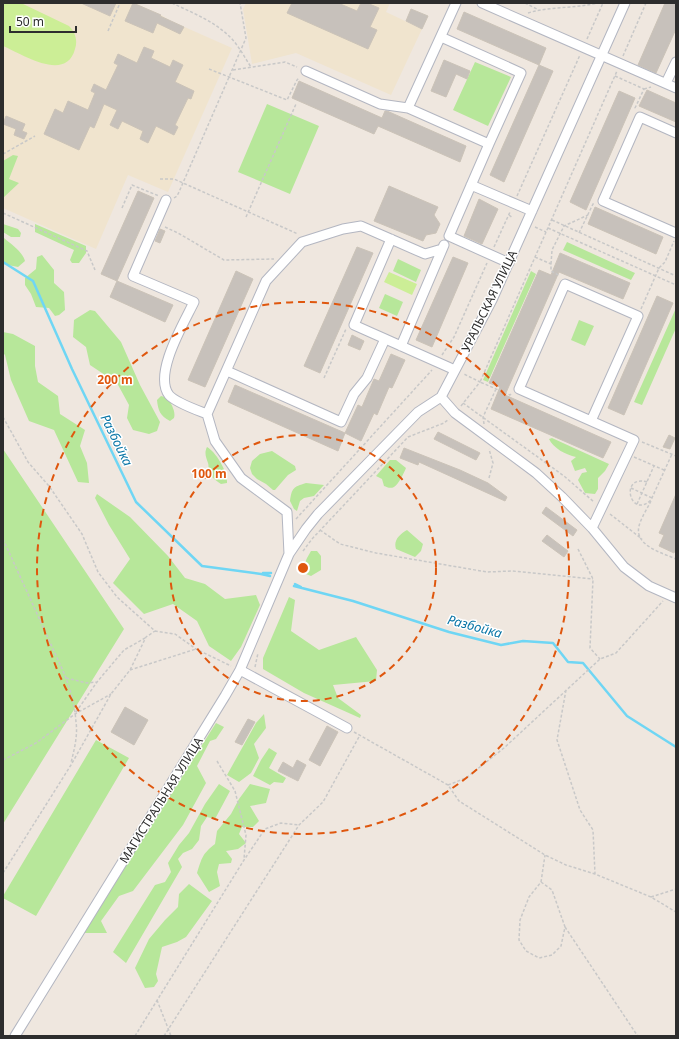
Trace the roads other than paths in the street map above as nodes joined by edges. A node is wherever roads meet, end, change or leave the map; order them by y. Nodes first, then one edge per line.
1 (456, 3) edge
2 (482, 3) edge
3 (625, 3) edge
4 (441, 37) junction
5 (602, 55) junction
6 (676, 62) edge
7 (306, 71) road end
8 (666, 83) junction
9 (676, 88) edge
10 (408, 108) junction
11 (676, 133) edge
12 (489, 144) junction
13 (471, 185) junction
14 (166, 200) road end
15 (532, 211) junction
16 (676, 233) edge
17 (449, 236) junction
18 (391, 239) junction
19 (442, 249) junction
20 (509, 263) junction
21 (385, 339) junction
22 (401, 346) junction
23 (455, 370) junction
24 (227, 371) junction
25 (440, 396) junction
26 (208, 414) junction
27 (591, 421) junction
28 (592, 528) junction
29 (289, 554) junction
30 (672, 596) edge
31 (240, 670) junction
32 (347, 728) road end
33 (15, 1036) edge

1 - 4 street
2 - 5 street
3 - 5 street, УРАЛЬСКАЯ УЛИЦА
4 - 10 street
4 - 12 street
5 - 8 street
5 - 15 street, УРАЛЬСКАЯ УЛИЦА
6 - 8 street
7 - 10 street
8 - 9 street
10 - 12 street
11 - 16 street
12 - 13 street
13 - 15 street
13 - 17 street
14 - 26 street
15 - 20 street, УРАЛЬСКАЯ УЛИЦА
17 - 19 street
17 - 20 street
18 - 19 street
18 - 21 street
18 - 24 street
19 - 22 street
20 - 23 street, УРАЛЬСКАЯ УЛИЦА
21 - 22 street
21 - 24 street
22 - 23 street
23 - 25 street, УРАЛЬСКАЯ УЛИЦА
24 - 26 street
25 - 28 street
25 - 29 street, УРАЛЬСКАЯ УЛИЦА
26 - 29 street
27 - 27 street
27 - 28 street
28 - 30 street
29 - 31 street, МАГИСТРАЛЬНАЯ УЛИЦА
31 - 32 street
31 - 33 street, МАГИСТРАЛЬНАЯ УЛИЦА

